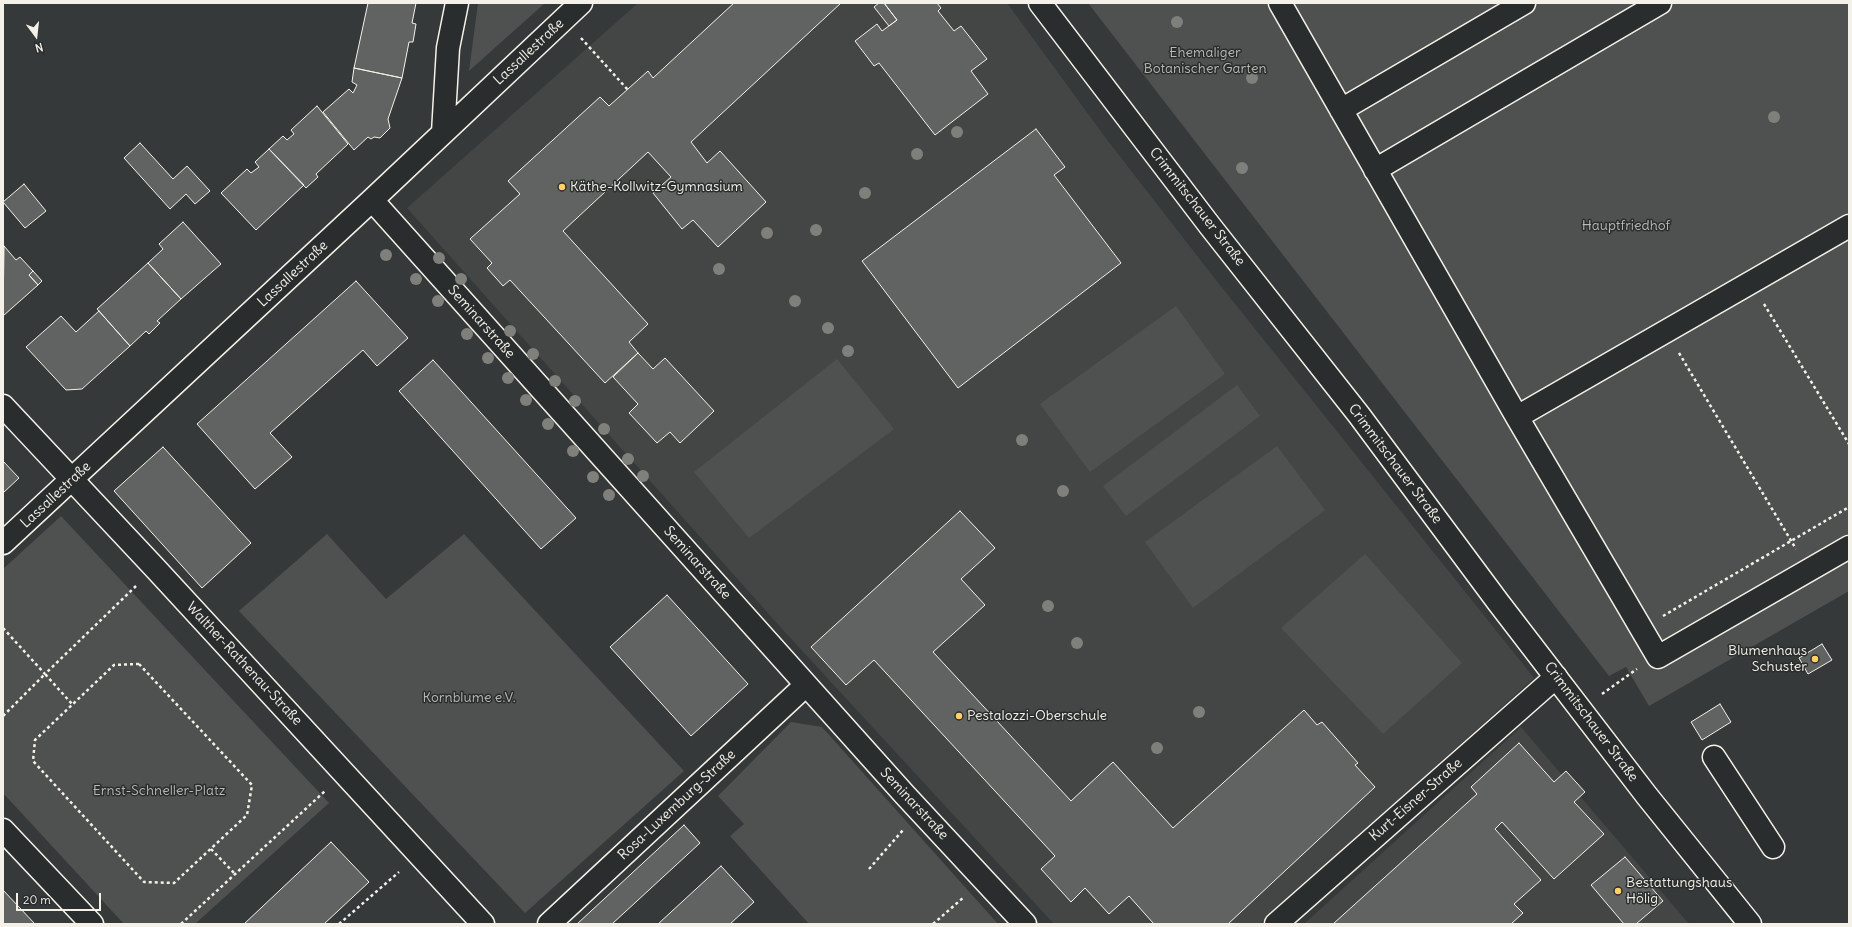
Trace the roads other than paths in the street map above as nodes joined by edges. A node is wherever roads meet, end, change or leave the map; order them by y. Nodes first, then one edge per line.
1 (457, 3) edge
2 (581, 3) edge
3 (1040, 3) edge
4 (1280, 3) edge
5 (1524, 3) edge
6 (1660, 3) edge
7 (1341, 110) junction
8 (443, 133) junction
9 (1375, 170) junction
10 (372, 200) junction
11 (1849, 226) edge
12 (3, 406) edge
13 (1517, 417) junction
14 (72, 480) junction
15 (3, 543) edge
16 (1849, 547) edge
17 (1556, 676) junction
18 (806, 685) junction
19 (1714, 757) dead end
20 (3, 830) edge
21 (1772, 847) dead end
22 (92, 924) edge
23 (483, 924) edge
24 (549, 924) edge
25 (1025, 924) edge
26 (1276, 924) edge
27 (1750, 924) edge

1 - 8 street
2 - 8 street, Lassallestraße
3 - 17 street, Crimmitschauer Straße
4 - 7 street
5 - 7 street
6 - 9 street
7 - 9 street
8 - 10 street, Lassallestraße
9 - 13 street
10 - 14 street, Lassallestraße
10 - 18 street, Seminarstraße
11 - 13 street
12 - 14 street, Walther-Rathenau-Straße
13 - 16 street
14 - 15 street, Lassallestraße
14 - 23 street, Walther-Rathenau-Straße
17 - 26 street, Kurt-Eisner-Straße
17 - 27 street, Crimmitschauer Straße
18 - 24 street, Rosa-Luxemburg-Straße
18 - 25 street, Seminarstraße
19 - 21 street
20 - 22 street

